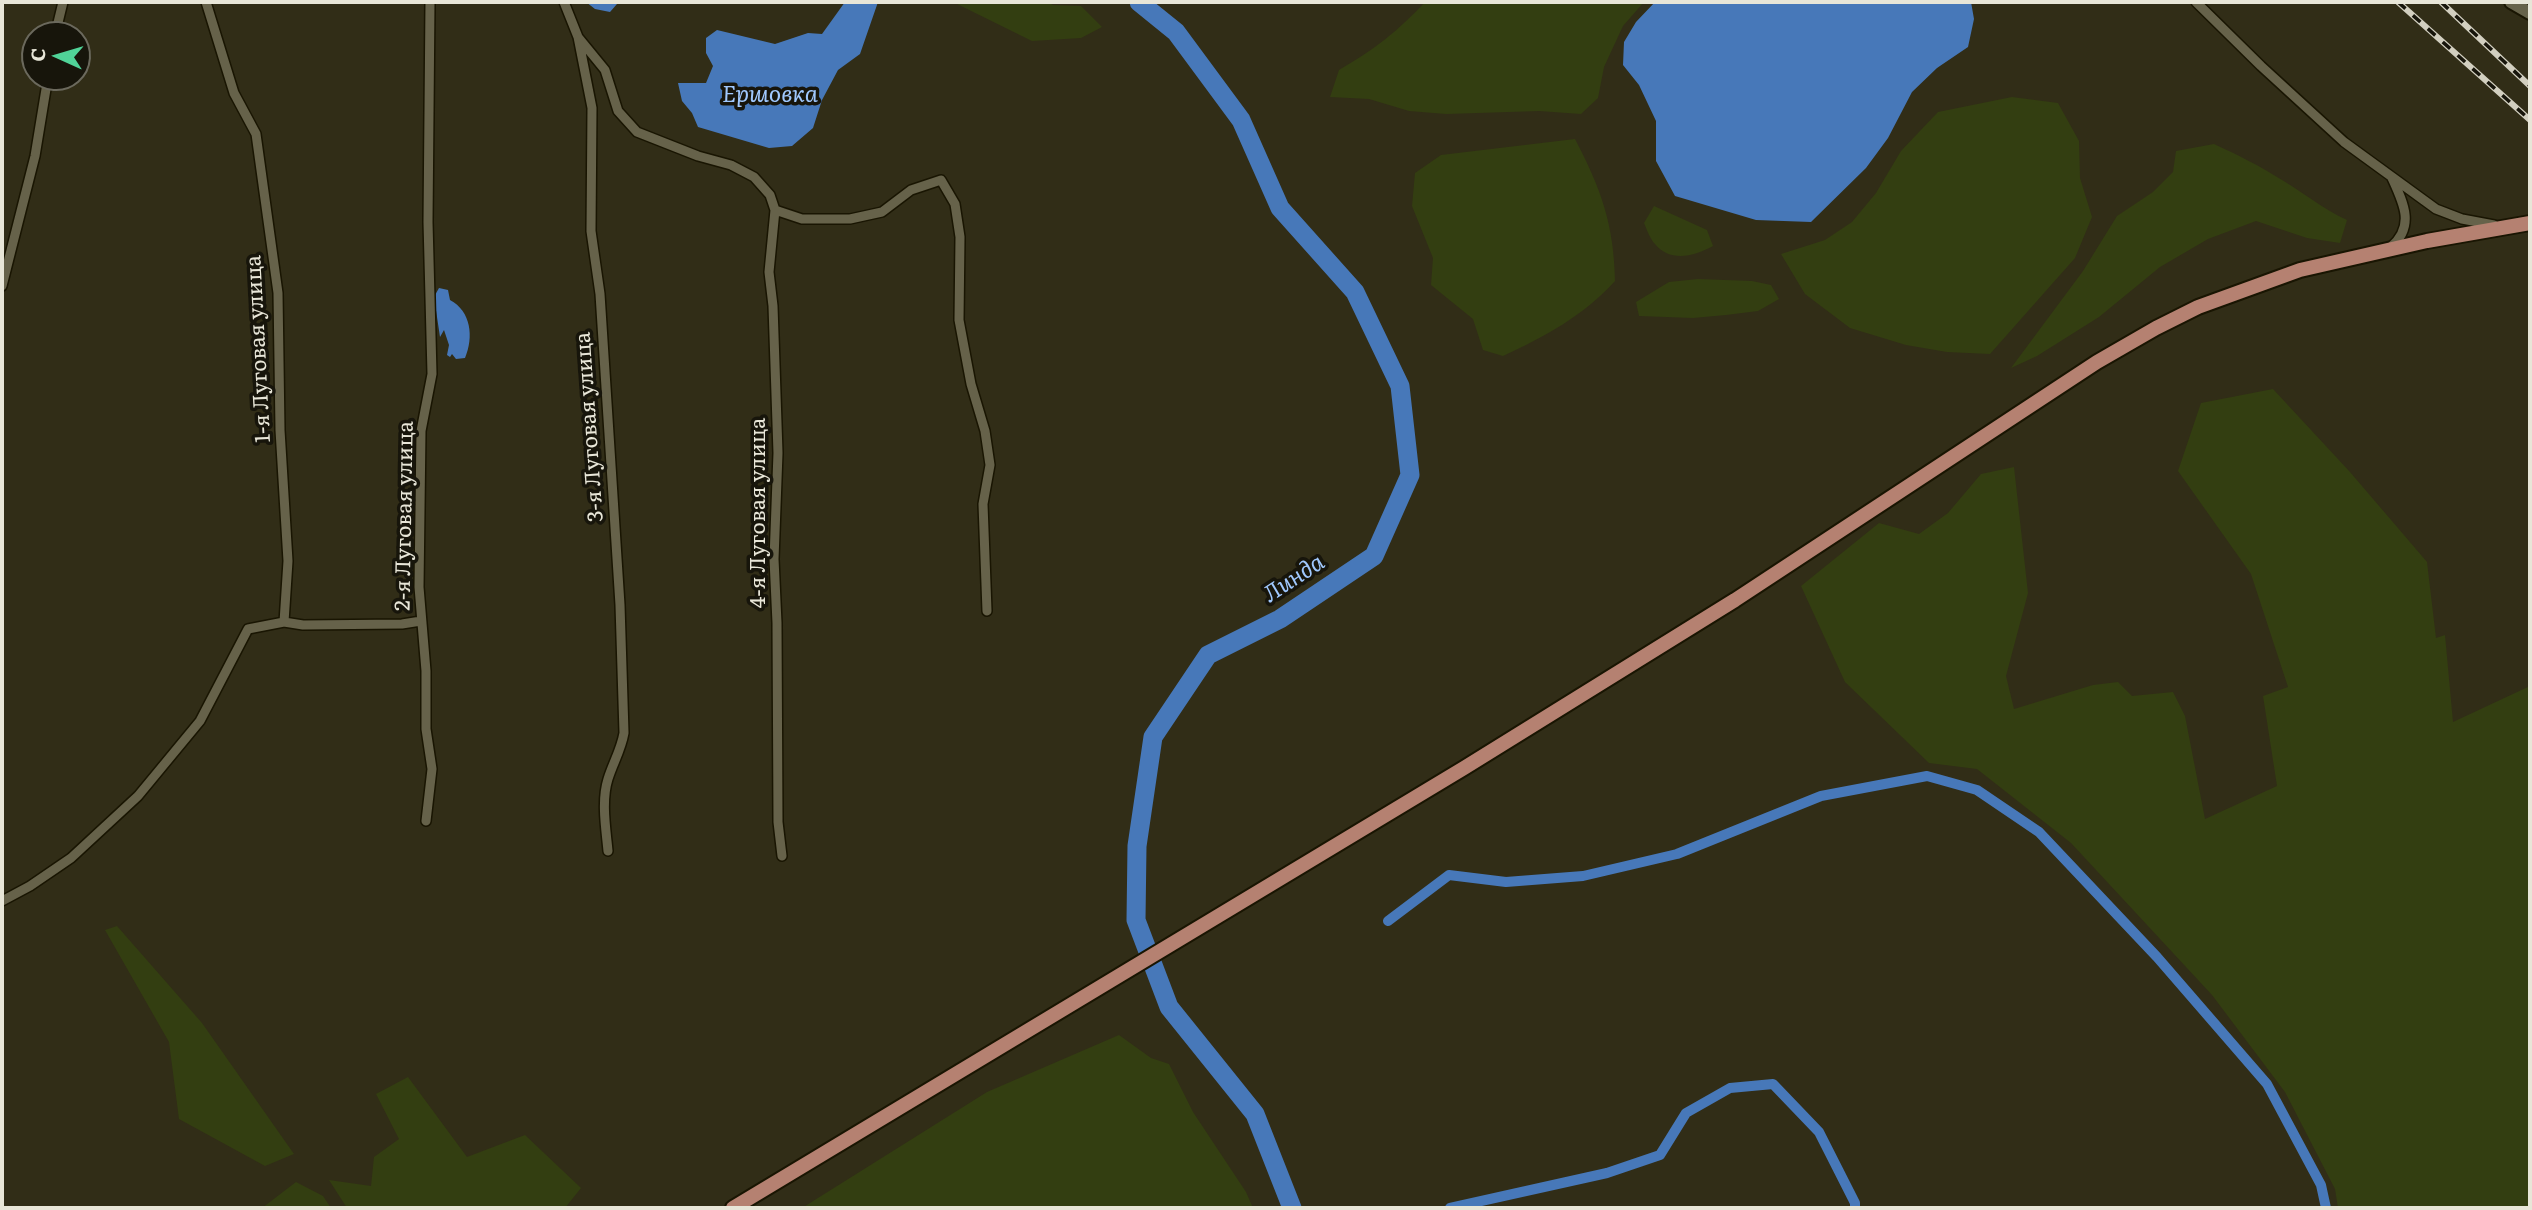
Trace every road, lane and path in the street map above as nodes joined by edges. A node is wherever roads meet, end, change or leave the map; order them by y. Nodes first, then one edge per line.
1 (63, 2) edge
2 (206, 2) edge
3 (430, 2) edge
4 (564, 2) edge
5 (2196, 2) edge
6 (2511, 2) edge
7 (2530, 13) edge
8 (58, 21) edge
9 (578, 37) junction
10 (46, 91) edge
11 (2392, 177) junction
12 (775, 210) junction
13 (2523, 224) edge
14 (2388, 250) junction
15 (2, 286) edge
16 (987, 611) dead end
17 (421, 621) junction
18 (284, 622) junction
19 (426, 821) dead end
20 (608, 851) dead end
21 (782, 856) dead end
22 (2, 901) edge
23 (733, 1208) edge

1 - 8 street
2 - 18 street, 1-я Луговая улица
3 - 17 street, 2-я Луговая улица
4 - 9 street, 3-я Луговая улица
5 - 11 street
6 - 7 street
9 - 12 street
9 - 20 street, 3-я Луговая улица
10 - 15 street
11 - 13 street
11 - 14 street
12 - 16 street
12 - 21 street, 4-я Луговая улица
13 - 14 main road
14 - 23 main road
17 - 18 street
17 - 19 street, 2-я Луговая улица
18 - 22 street

